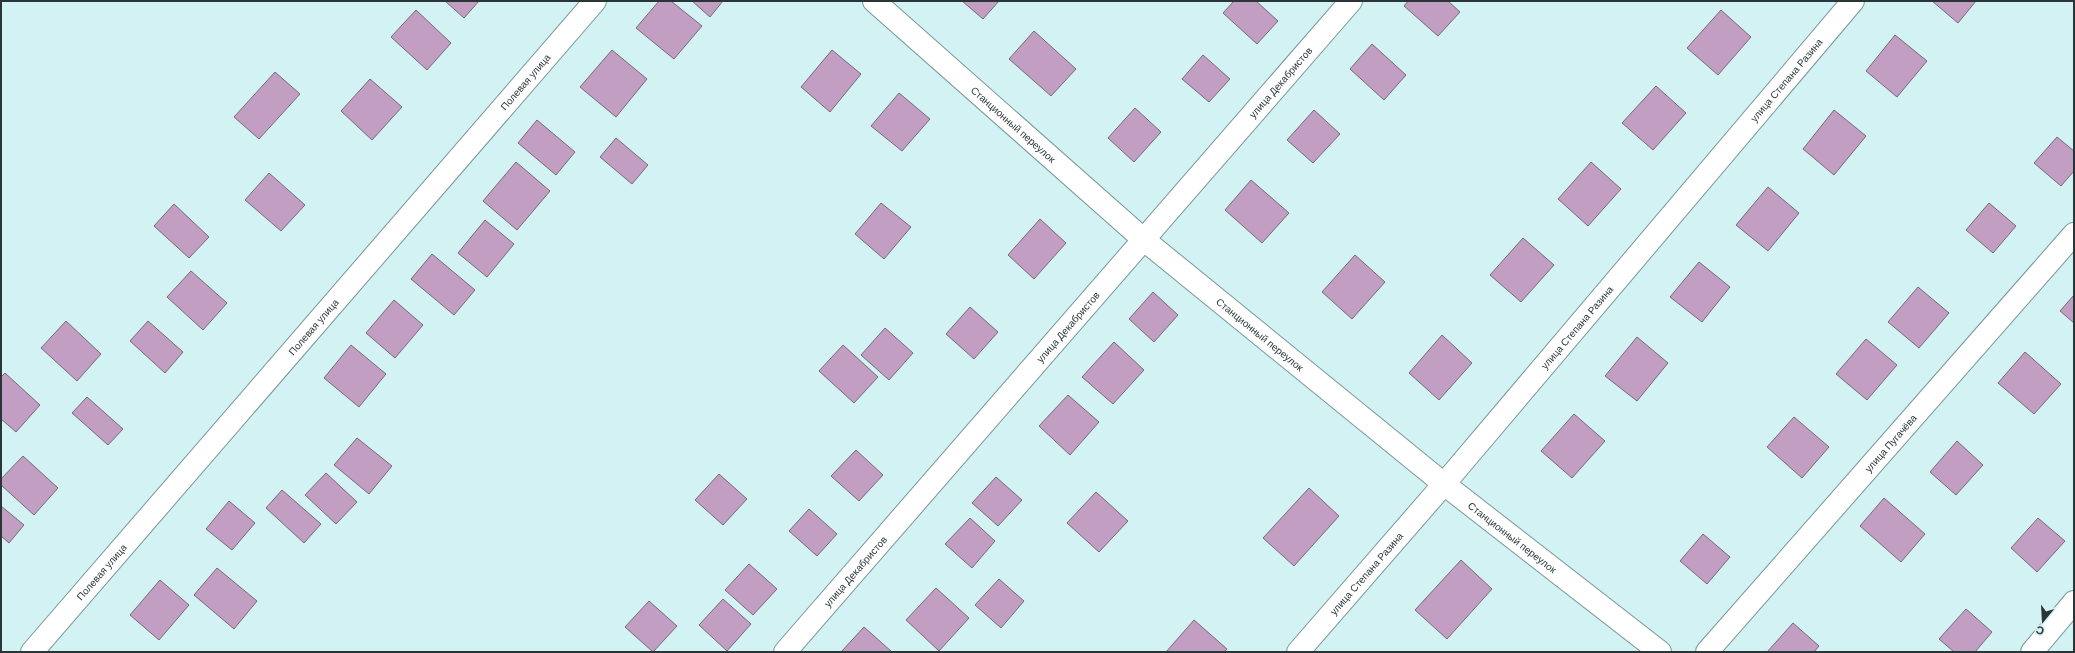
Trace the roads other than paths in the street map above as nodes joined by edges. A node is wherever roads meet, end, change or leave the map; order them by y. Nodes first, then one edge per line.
1 (595, 1) edge
2 (874, 1) edge
3 (1351, 1) edge
4 (1853, 1) edge
5 (2074, 234) edge
6 (1143, 239) junction
7 (1444, 484) junction
8 (2074, 602) edge
9 (32, 652) edge
10 (785, 652) edge
11 (1298, 652) edge
12 (1660, 652) edge
13 (1707, 652) edge
14 (2032, 652) edge

1 - 9 street, Полевая улица
2 - 6 street, Станционный переулок
3 - 6 street, улица Декабристов
4 - 7 street, улица Степана Разина
5 - 13 street, улица Пугачёва
6 - 7 street, Станционный переулок
6 - 10 street, улица Декабристов
7 - 11 street, улица Степана Разина
7 - 12 street, Станционный переулок
8 - 14 street

